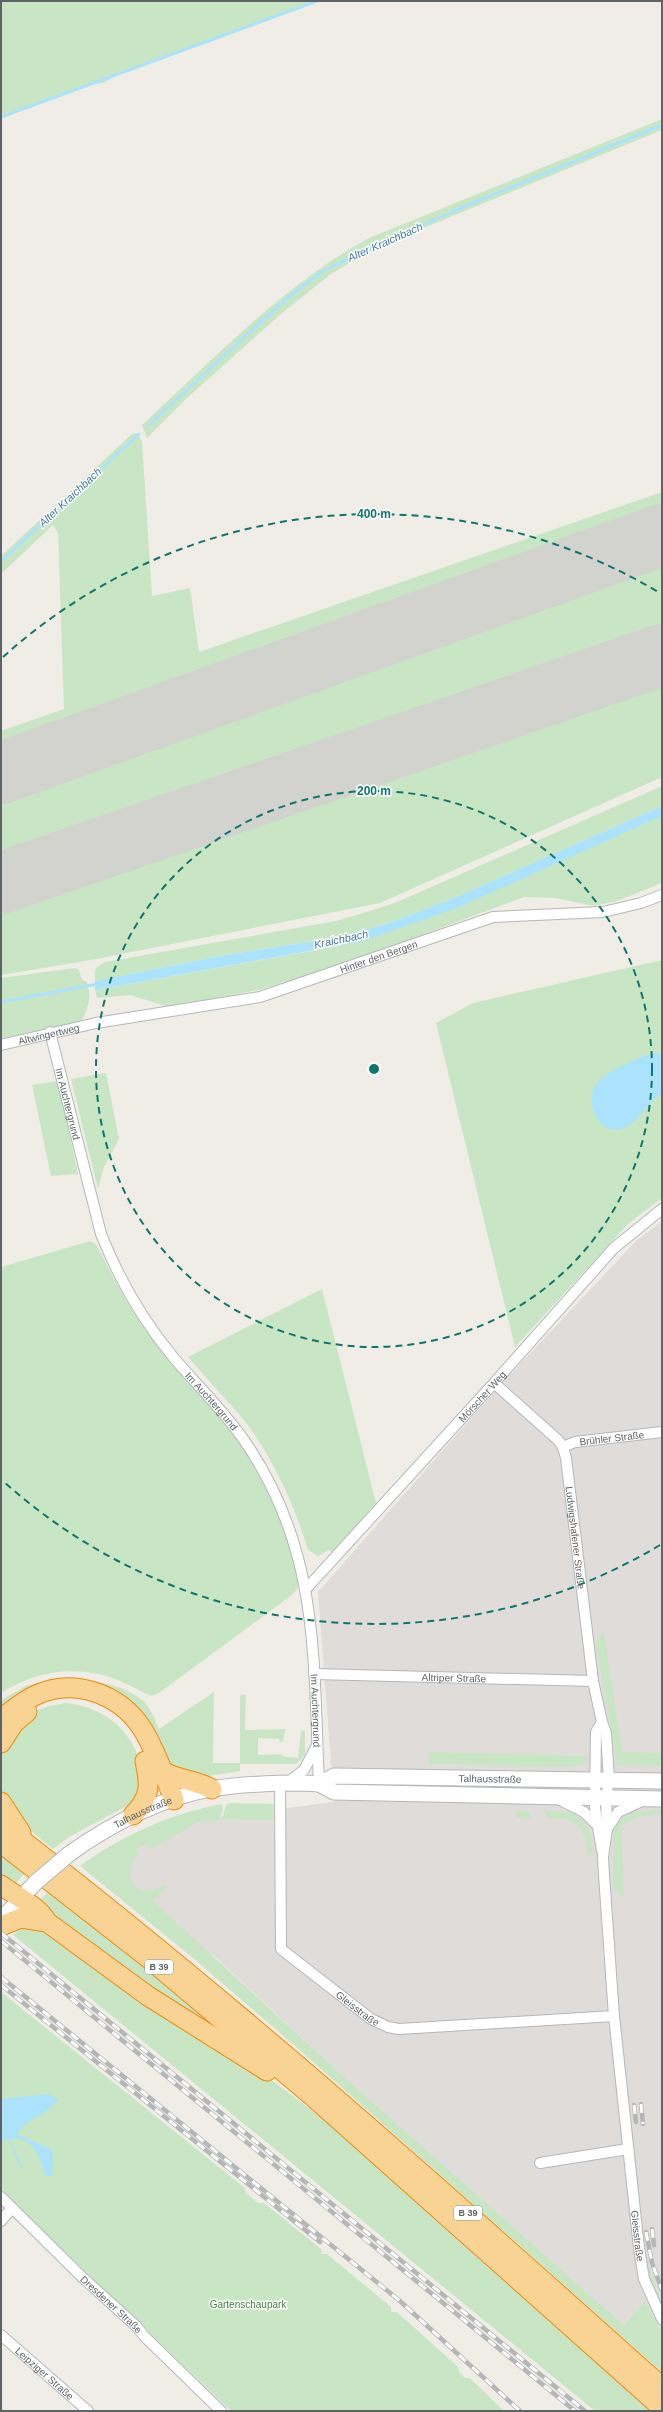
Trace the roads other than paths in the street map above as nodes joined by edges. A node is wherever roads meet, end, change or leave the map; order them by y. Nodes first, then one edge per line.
1 (662, 895) edge
2 (96, 1022) joint
3 (50, 1032) junction
4 (1, 1045) edge
5 (662, 1209) edge
6 (494, 1383) junction
7 (662, 1432) edge
8 (563, 1447) junction
9 (306, 1589) junction
10 (314, 1674) junction
11 (593, 1681) junction
12 (1, 1719) edge
13 (1, 1743) edge
14 (317, 1743) junction
15 (144, 1761) junction
16 (162, 1771) junction
17 (603, 1780) junction
18 (662, 1781) edge
19 (284, 1783) junction
20 (319, 1784) junction
21 (212, 1789) junction
22 (554, 1797) junction
23 (601, 1798) junction
24 (656, 1799) edge
25 (1, 1802) edge
26 (169, 1802) junction
27 (133, 1815) junction
28 (1, 1824) edge
29 (596, 1824) junction
30 (607, 1829) junction
31 (1, 1843) edge
32 (28, 1844) junction
33 (603, 1856) junction
34 (1, 1885) edge
35 (21, 1899) junction
36 (47, 1922) junction
37 (3, 1923) edge
38 (614, 2016) junction
39 (312, 2096) junction
40 (628, 2149) junction
41 (540, 2163) dead end
42 (1, 2197) edge
43 (12, 2208) junction
44 (1, 2221) edge
45 (662, 2319) edge
46 (1, 2335) edge
47 (662, 2387) edge
48 (662, 2408) edge
49 (88, 2411) edge
50 (221, 2411) edge

1 - 2 street, Hinter den Bergen
2 - 3 street, Altwingertweg
3 - 4 street, Altwingertweg
3 - 9 street, Im Auchtergrund
5 - 6 street, Mörscher Weg
6 - 8 street
6 - 9 street, Mörscher Weg
7 - 8 street, Brühler Straße
8 - 11 street, Ludwigshafener Straße
9 - 10 street, Im Auchtergrund
10 - 11 street, Altriper Straße
10 - 14 street, Im Auchtergrund
11 - 17 street, Ludwigshafener Straße
12 - 16 highway
13 - 15 highway
14 - 19 street
14 - 20 street, Im Auchtergrund
15 - 26 highway
15 - 27 highway
16 - 21 highway
16 - 26 highway
17 - 18 main road, Talhausstraße
17 - 20 main road, Talhausstraße
17 - 23 street, Ludwigshafener Straße
19 - 20 main road, Talhausstraße
19 - 21 main road, Talhausstraße
19 - 38 street, Gleisstraße
20 - 22 main road, Talhausstraße
21 - 26 main road, Talhausstraße
22 - 23 main road, Talhausstraße
22 - 29 street
23 - 24 main road, Talhausstraße
23 - 29 street, Gleisstraße
23 - 30 street, Gleisstraße
24 - 30 street
25 - 32 highway
26 - 27 main road, Talhausstraße
27 - 35 main road, Talhausstraße, bridge
28 - 32 highway, B 39
29 - 33 street, Gleisstraße
30 - 33 street, Gleisstraße
31 - 39 highway, B 39
32 - 47 highway, B 39
33 - 38 street, Gleisstraße
34 - 35 highway
35 - 36 highway, B 39
35 - 37 main road, Talhausstraße
36 - 37 highway, B 39
36 - 39 highway, B 39
38 - 40 street, Gleisstraße
39 - 48 highway, B 39
40 - 41 street
40 - 45 street, Gleisstraße
42 - 43 street, Dresdener Straße
43 - 44 street
43 - 50 street, Dresdener Straße
46 - 49 street, Leipziger Straße

